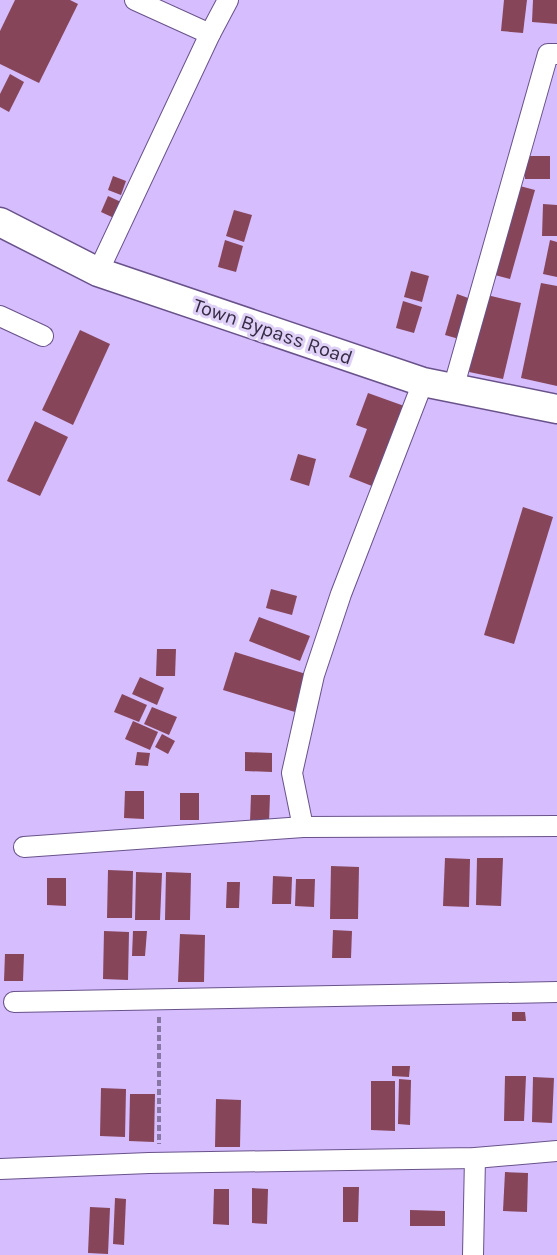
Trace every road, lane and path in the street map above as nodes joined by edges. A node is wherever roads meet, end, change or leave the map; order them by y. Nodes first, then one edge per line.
1 (135, 0) edge
2 (228, 0) edge
3 (210, 34) junction
4 (557, 54) edge
5 (0, 222) edge
6 (98, 272) junction
7 (0, 316) edge
8 (43, 336) dead end
9 (423, 382) junction
10 (453, 389) junction
11 (557, 409) edge
12 (557, 826) edge
13 (303, 827) junction
14 (24, 847) dead end
15 (557, 992) edge
16 (159, 998) junction
17 (14, 1002) dead end
18 (557, 1151) edge
19 (475, 1158) junction
20 (159, 1163) junction
21 (0, 1169) edge
22 (473, 1255) edge

1 - 3 street
2 - 3 street
3 - 6 street
4 - 10 street
5 - 6 main road, Town Bypass Road
6 - 9 main road, Town Bypass Road
7 - 8 street
9 - 10 main road, Town Bypass Road
9 - 13 street
10 - 11 main road, Town Bypass Road
12 - 13 street
13 - 14 street
15 - 16 street
16 - 17 street
16 - 20 path
18 - 19 street
19 - 20 street
19 - 22 street
20 - 21 street

